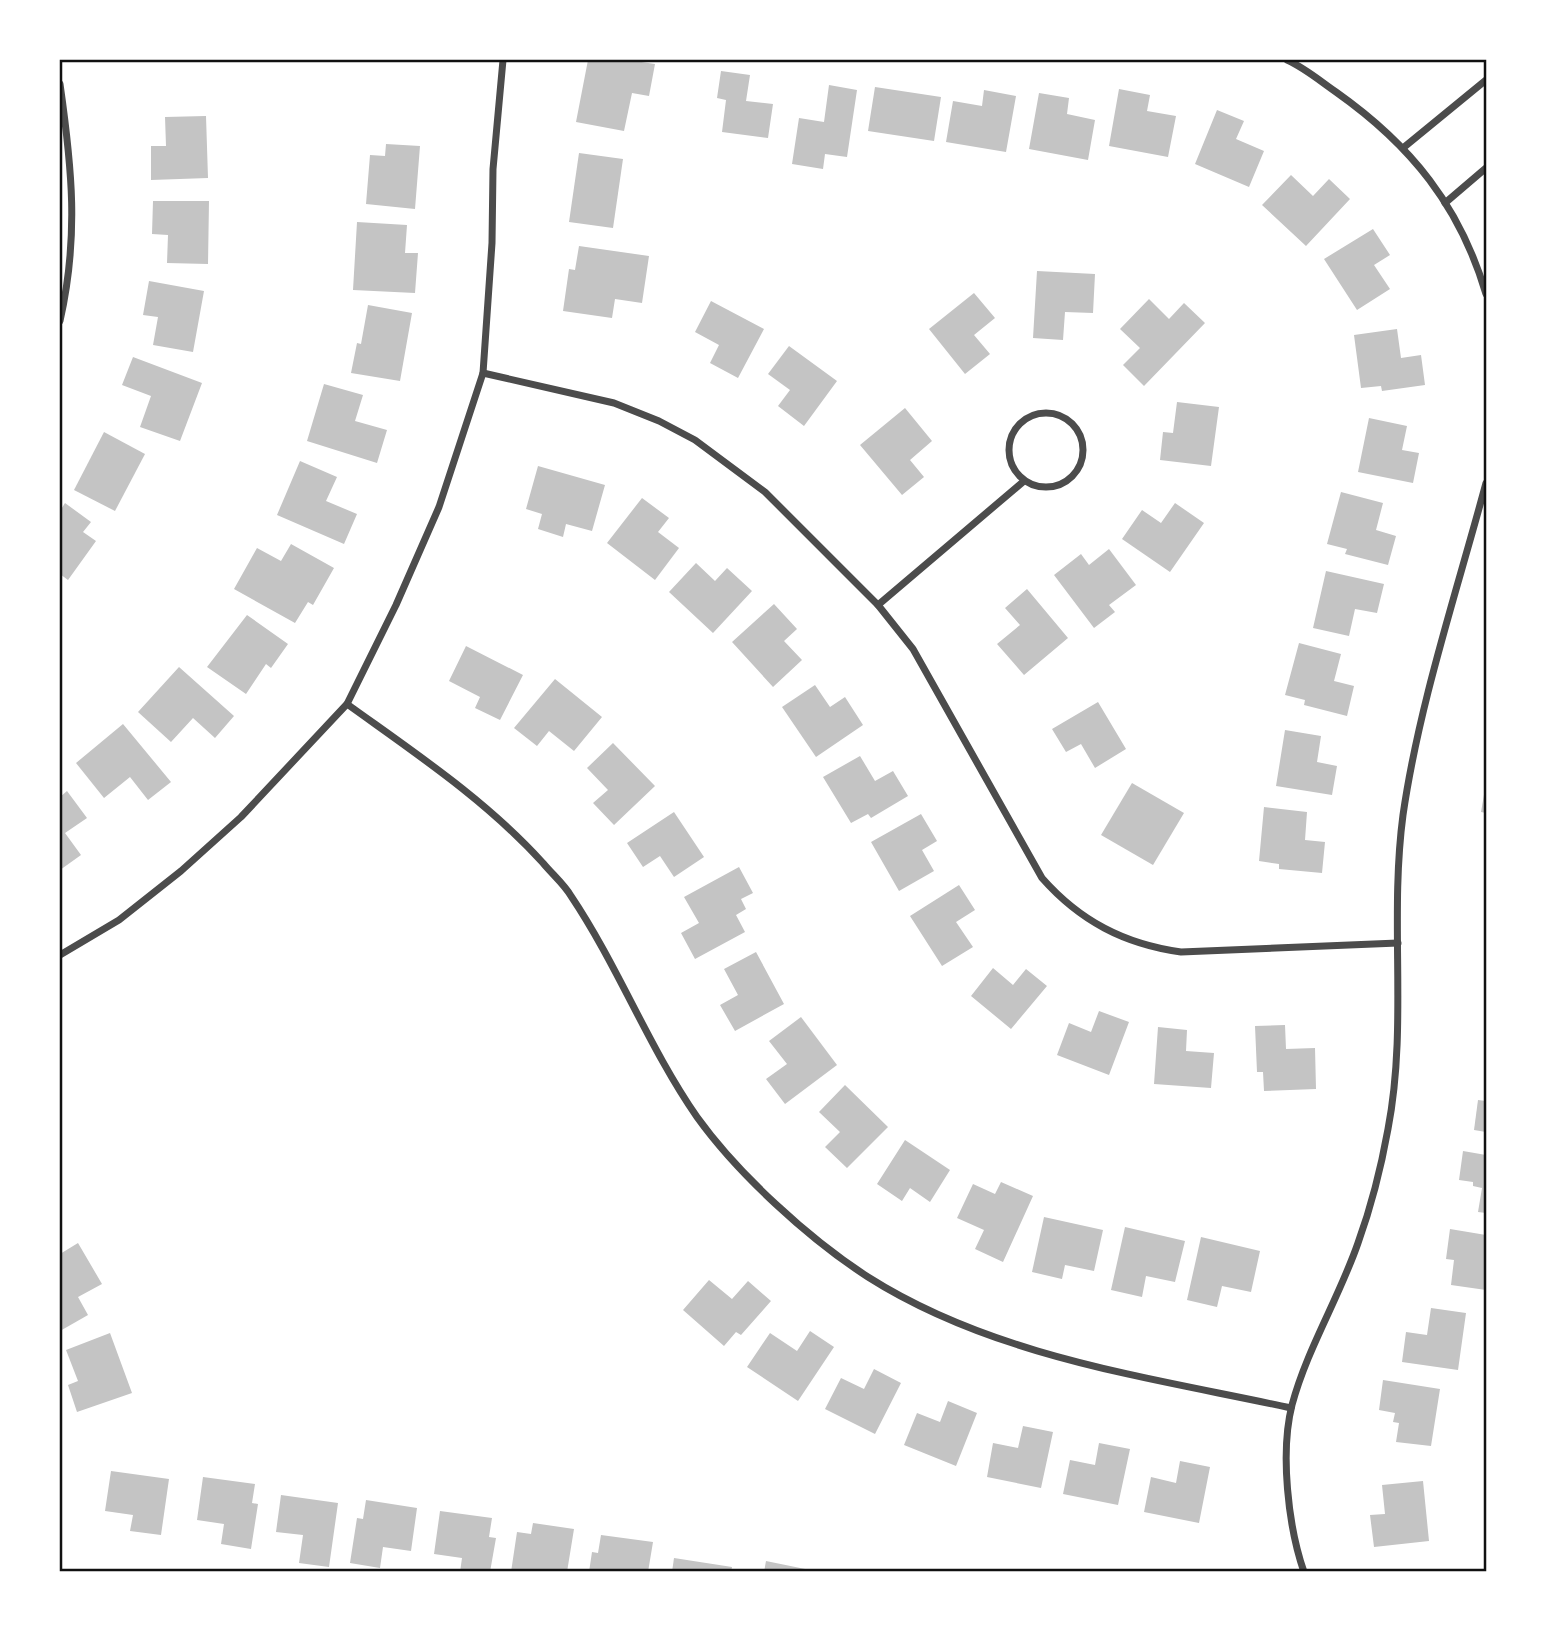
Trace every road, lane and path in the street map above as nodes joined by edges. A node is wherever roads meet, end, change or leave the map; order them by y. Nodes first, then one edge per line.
1 (503, 60) edge
2 (1287, 60) edge
3 (1486, 80) edge
4 (60, 84) edge
5 (1404, 148) junction
6 (1486, 168) edge
7 (1445, 203) junction
8 (1486, 294) edge
9 (60, 321) edge
10 (483, 373) junction
11 (1024, 481) junction
12 (1486, 483) edge
13 (878, 605) junction
14 (347, 704) junction
15 (1398, 943) junction
16 (60, 955) edge
17 (1291, 1408) junction
18 (1304, 1572) edge

1 - 10 street
2 - 5 street
3 - 5 street
4 - 9 street
5 - 7 street
6 - 7 street
7 - 8 street
10 - 13 street
10 - 14 street
11 - 11 street
11 - 13 street
12 - 15 street
13 - 15 street
14 - 16 street
14 - 17 street
15 - 17 street
17 - 18 street

